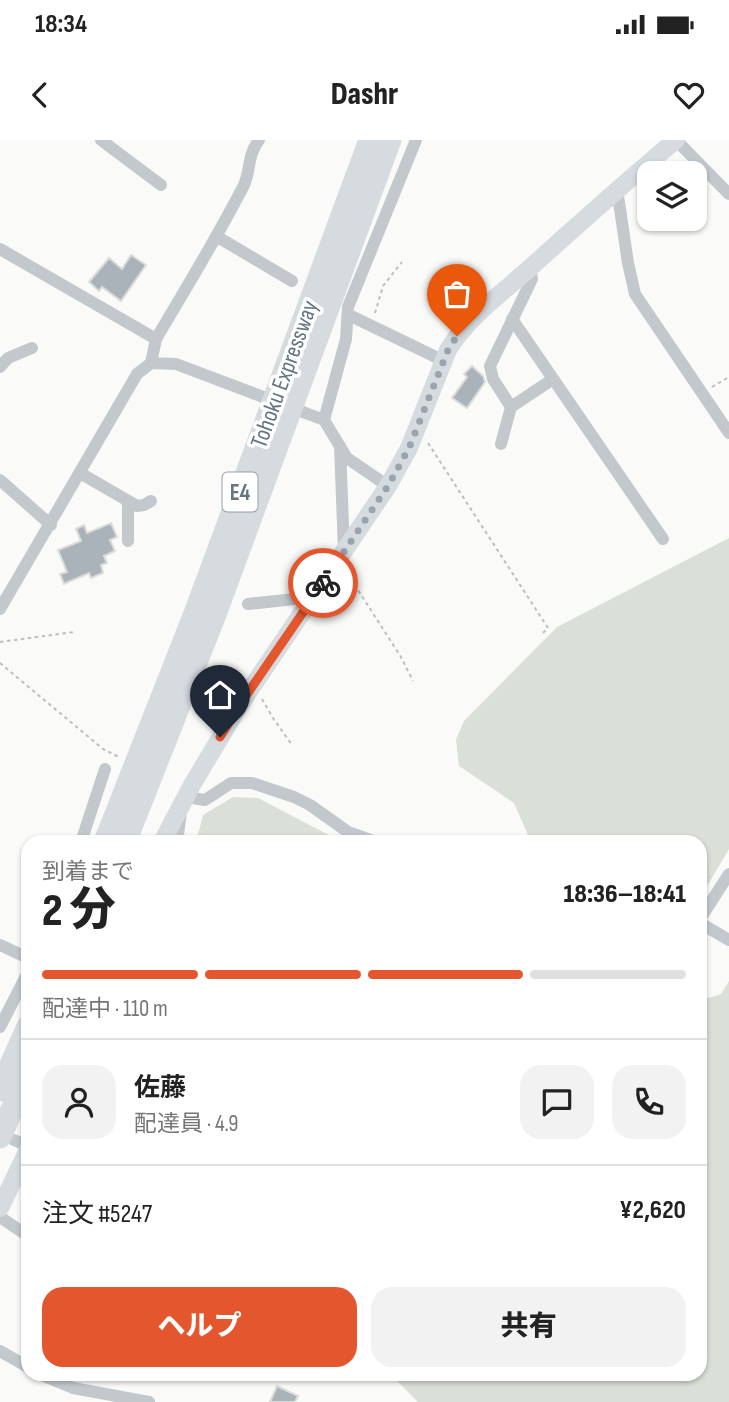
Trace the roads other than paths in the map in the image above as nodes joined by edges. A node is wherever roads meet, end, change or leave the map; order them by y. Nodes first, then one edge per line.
1 (101, 140) edge
2 (259, 140) edge
3 (370, 140) edge
4 (390, 140) edge
5 (416, 140) edge
6 (676, 140) edge
7 (161, 185) dead end
8 (617, 189) junction
9 (729, 194) edge
10 (216, 236) junction
11 (0, 249) edge
12 (530, 268) junction
13 (292, 281) dead end
14 (349, 315) junction
15 (512, 319) junction
16 (156, 339) junction
17 (32, 348) dead end
18 (444, 361) junction
19 (151, 363) junction
20 (0, 367) edge
21 (553, 379) junction
22 (511, 408) junction
23 (320, 418) junction
24 (729, 433) edge
25 (501, 444) dead end
26 (340, 446) junction
27 (80, 473) junction
28 (0, 480) edge
29 (388, 486) junction
30 (125, 499) junction
31 (151, 501) dead end
32 (51, 525) junction
33 (663, 539) dead end
34 (128, 541) dead end
35 (342, 556) junction
36 (313, 597) junction
37 (248, 604) dead end
38 (0, 609) edge
39 (105, 769) dead end
40 (184, 801) junction
41 (83, 835) edge
42 (108, 835) edge
43 (128, 835) edge
44 (166, 835) edge
45 (178, 835) edge
46 (356, 835) edge
47 (729, 874) edge
48 (707, 910) edge
49 (707, 926) edge
50 (729, 940) edge
51 (0, 945) edge
52 (21, 955) edge
53 (21, 985) edge
54 (0, 1027) edge
55 (21, 1042) edge
56 (0, 1090) edge
57 (21, 1122) edge
58 (18, 1143) edge
59 (21, 1169) edge
60 (21, 1179) edge
61 (0, 1208) edge
62 (0, 1217) edge
63 (21, 1231) edge
64 (0, 1351) edge
65 (21, 1363) edge
66 (56, 1381) edge
67 (109, 1398) edge
68 (149, 1402) edge

1 - 7 street
2 - 10 street
3 - 42 highway, Tohoku Expressway / E4
4 - 43 highway, Tohoku Expressway / E4
5 - 14 street
6 - 8 main road
6 - 9 street
8 - 12 main road
8 - 24 street
10 - 13 street
10 - 16 street
11 - 16 street
12 - 15 street
12 - 18 main road
14 - 18 street
14 - 23 street
15 - 21 street
15 - 22 street
16 - 19 street
17 - 20 street
18 - 29 main road
19 - 23 street
19 - 27 street
21 - 22 street
21 - 33 street
22 - 25 street
23 - 26 street
26 - 29 street
26 - 35 street
27 - 30 street
27 - 32 street
28 - 32 street
29 - 35 main road
30 - 31 street
30 - 34 street
32 - 38 street
35 - 36 main road
36 - 37 street
36 - 40 main road
39 - 41 street
40 - 44 main road
40 - 45 street
40 - 46 street
47 - 48 street
49 - 50 street
51 - 52 street
53 - 54 street
55 - 56 highway
57 - 58 highway
58 - 59 main road
60 - 61 main road
62 - 63 street
64 - 65 street
66 - 67 street
67 - 68 street

